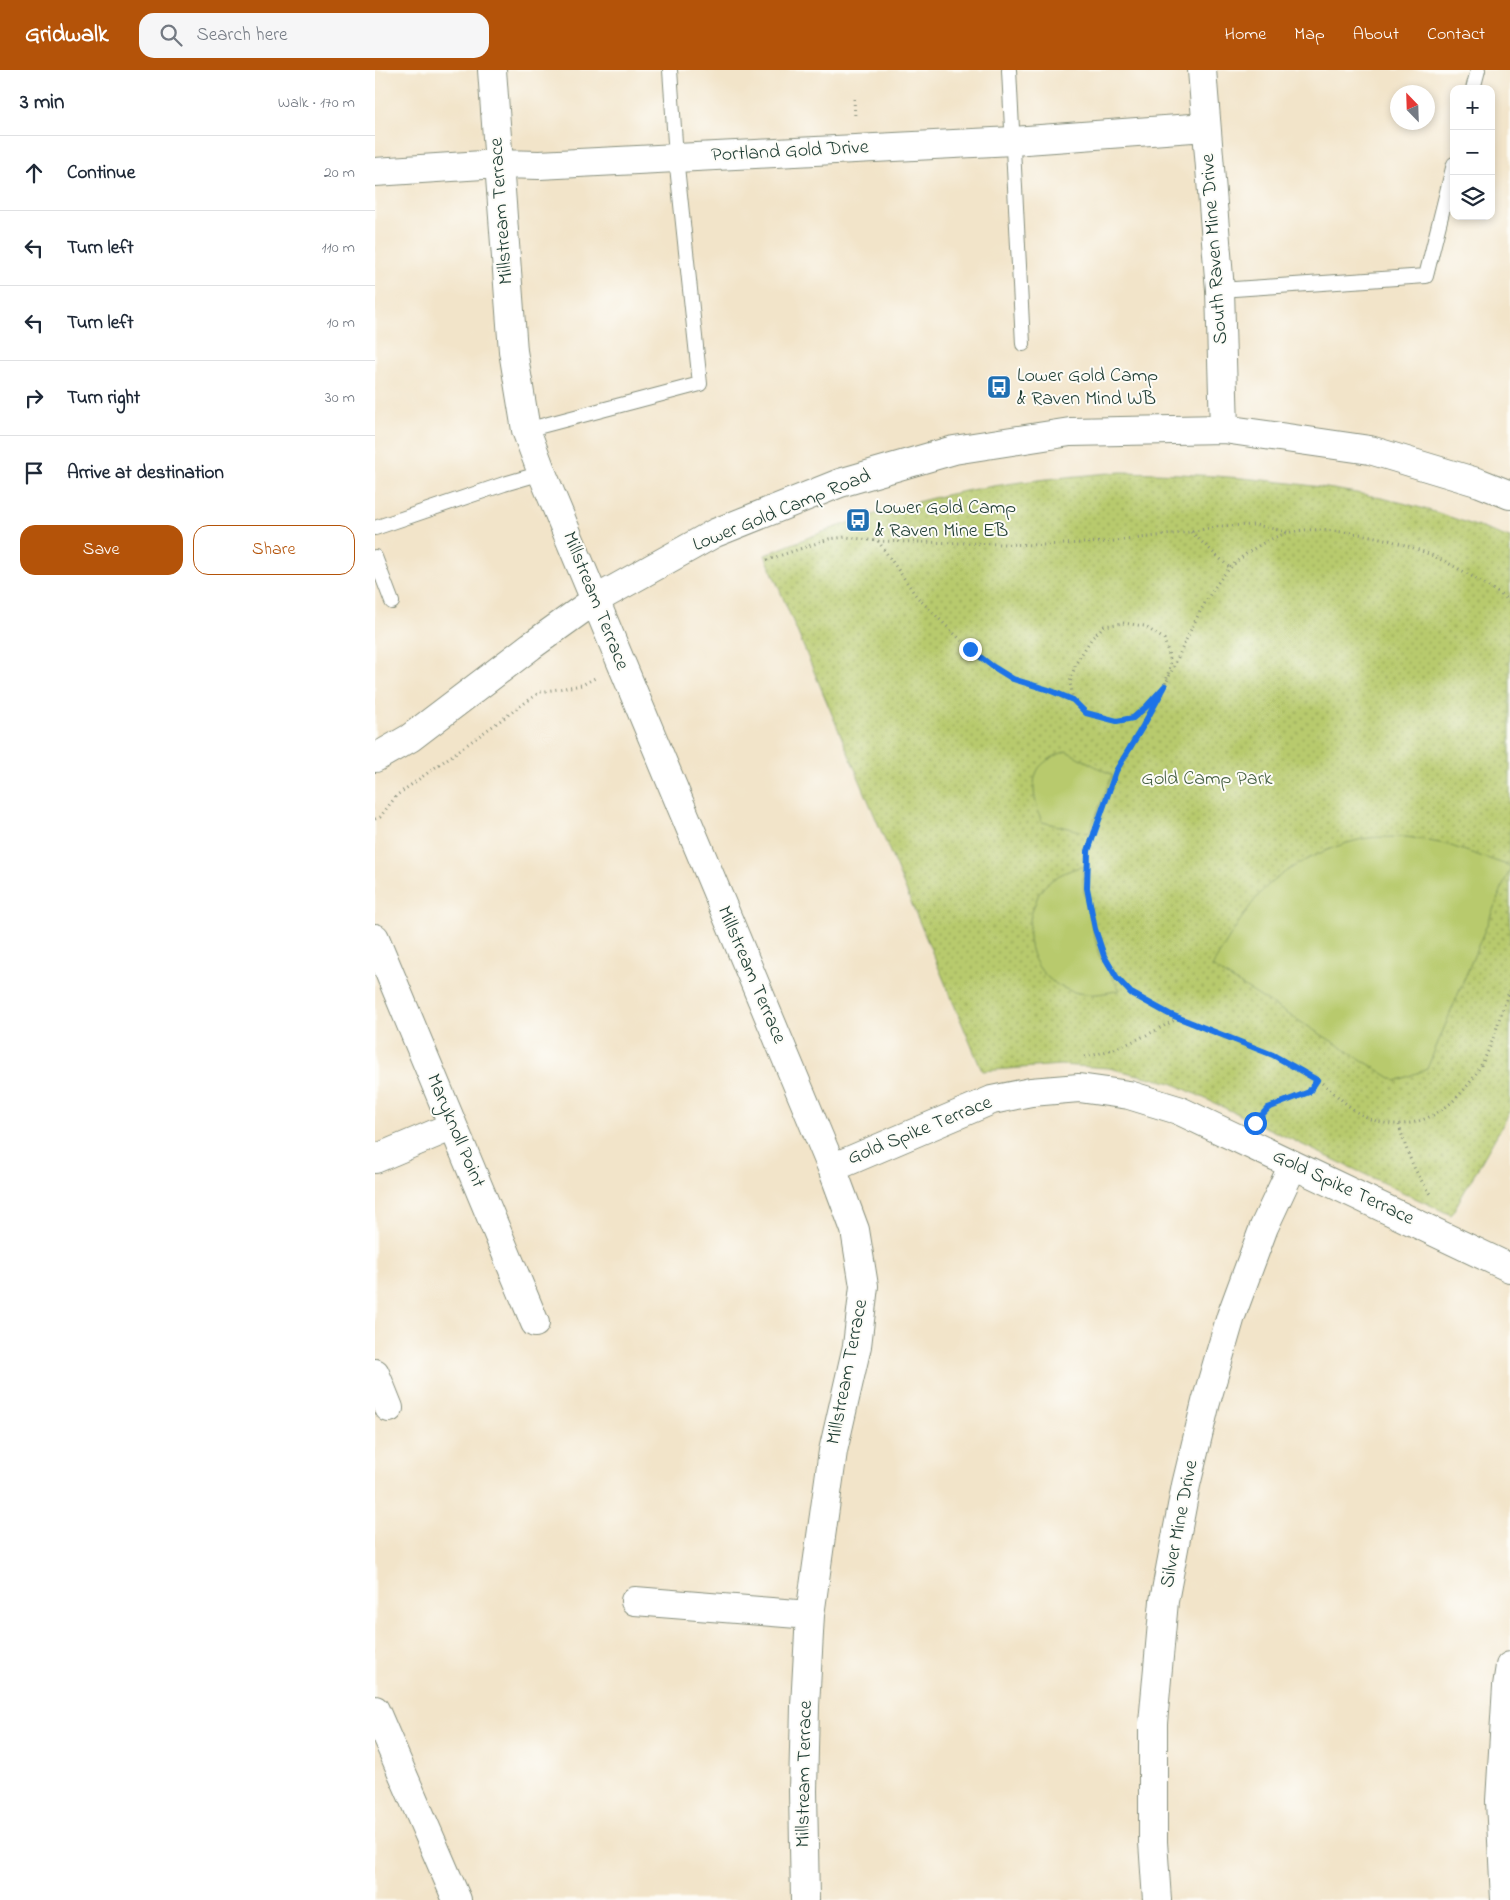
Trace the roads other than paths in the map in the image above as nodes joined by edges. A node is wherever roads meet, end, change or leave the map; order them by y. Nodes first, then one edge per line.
1 (492, 70) edge
2 (670, 70) edge
3 (1009, 70) edge
4 (1202, 70) edge
5 (1477, 70) edge
6 (1474, 85) edge
7 (1206, 127) junction
8 (1013, 141) junction
9 (676, 157) junction
10 (498, 164) junction
11 (375, 172) edge
12 (1451, 175) edge
13 (1220, 290) junction
14 (1023, 344) dead end
15 (1224, 429) junction
16 (526, 430) junction
17 (542, 473) junction
18 (1510, 495) edge
19 (375, 528) edge
20 (375, 557) edge
21 (595, 600) junction
22 (392, 602) dead end
23 (375, 758) edge
24 (375, 938) edge
25 (453, 1126) junction
26 (375, 1159) edge
27 (1293, 1165) junction
28 (833, 1168) junction
29 (1510, 1268) edge
30 (535, 1323) dead end
31 (375, 1373) edge
32 (389, 1408) dead end
33 (635, 1602) dead end
34 (810, 1615) junction
35 (1510, 1666) edge
36 (375, 1710) edge
37 (457, 1900) edge
38 (805, 1900) edge
39 (1157, 1900) edge
40 (1505, 1900) edge

1 - 10 street, Millstream Terrace
2 - 9 lane
3 - 8 lane
4 - 7 street, South Raven Mine Drive
5 - 6 lane
7 - 8 street, Portland Gold Drive
7 - 13 street, South Raven Mine Drive
8 - 9 street, Portland Gold Drive
8 - 14 lane
9 - 10 street, Portland Gold Drive
9 - 16 lane
10 - 11 street, Portland Gold Drive
10 - 16 street, Millstream Terrace
12 - 13 lane
13 - 15 street, South Raven Mine Drive
15 - 18 street, Lower Gold Camp Road
15 - 21 street, Lower Gold Camp Road
16 - 17 street, Millstream Terrace
17 - 19 lane
17 - 21 street, Millstream Terrace
20 - 22 lane
21 - 23 street, Lower Gold Camp Road
21 - 28 street, Millstream Terrace
24 - 25 street, Maryknoll Point
25 - 26 street
25 - 30 street, Maryknoll Point
27 - 28 street, Gold Spike Terrace
27 - 29 street, Gold Spike Terrace
27 - 39 street, Silver Mine Drive
28 - 34 street, Millstream Terrace
31 - 32 street
33 - 34 street
34 - 38 street, Millstream Terrace
35 - 40 street
36 - 37 street

